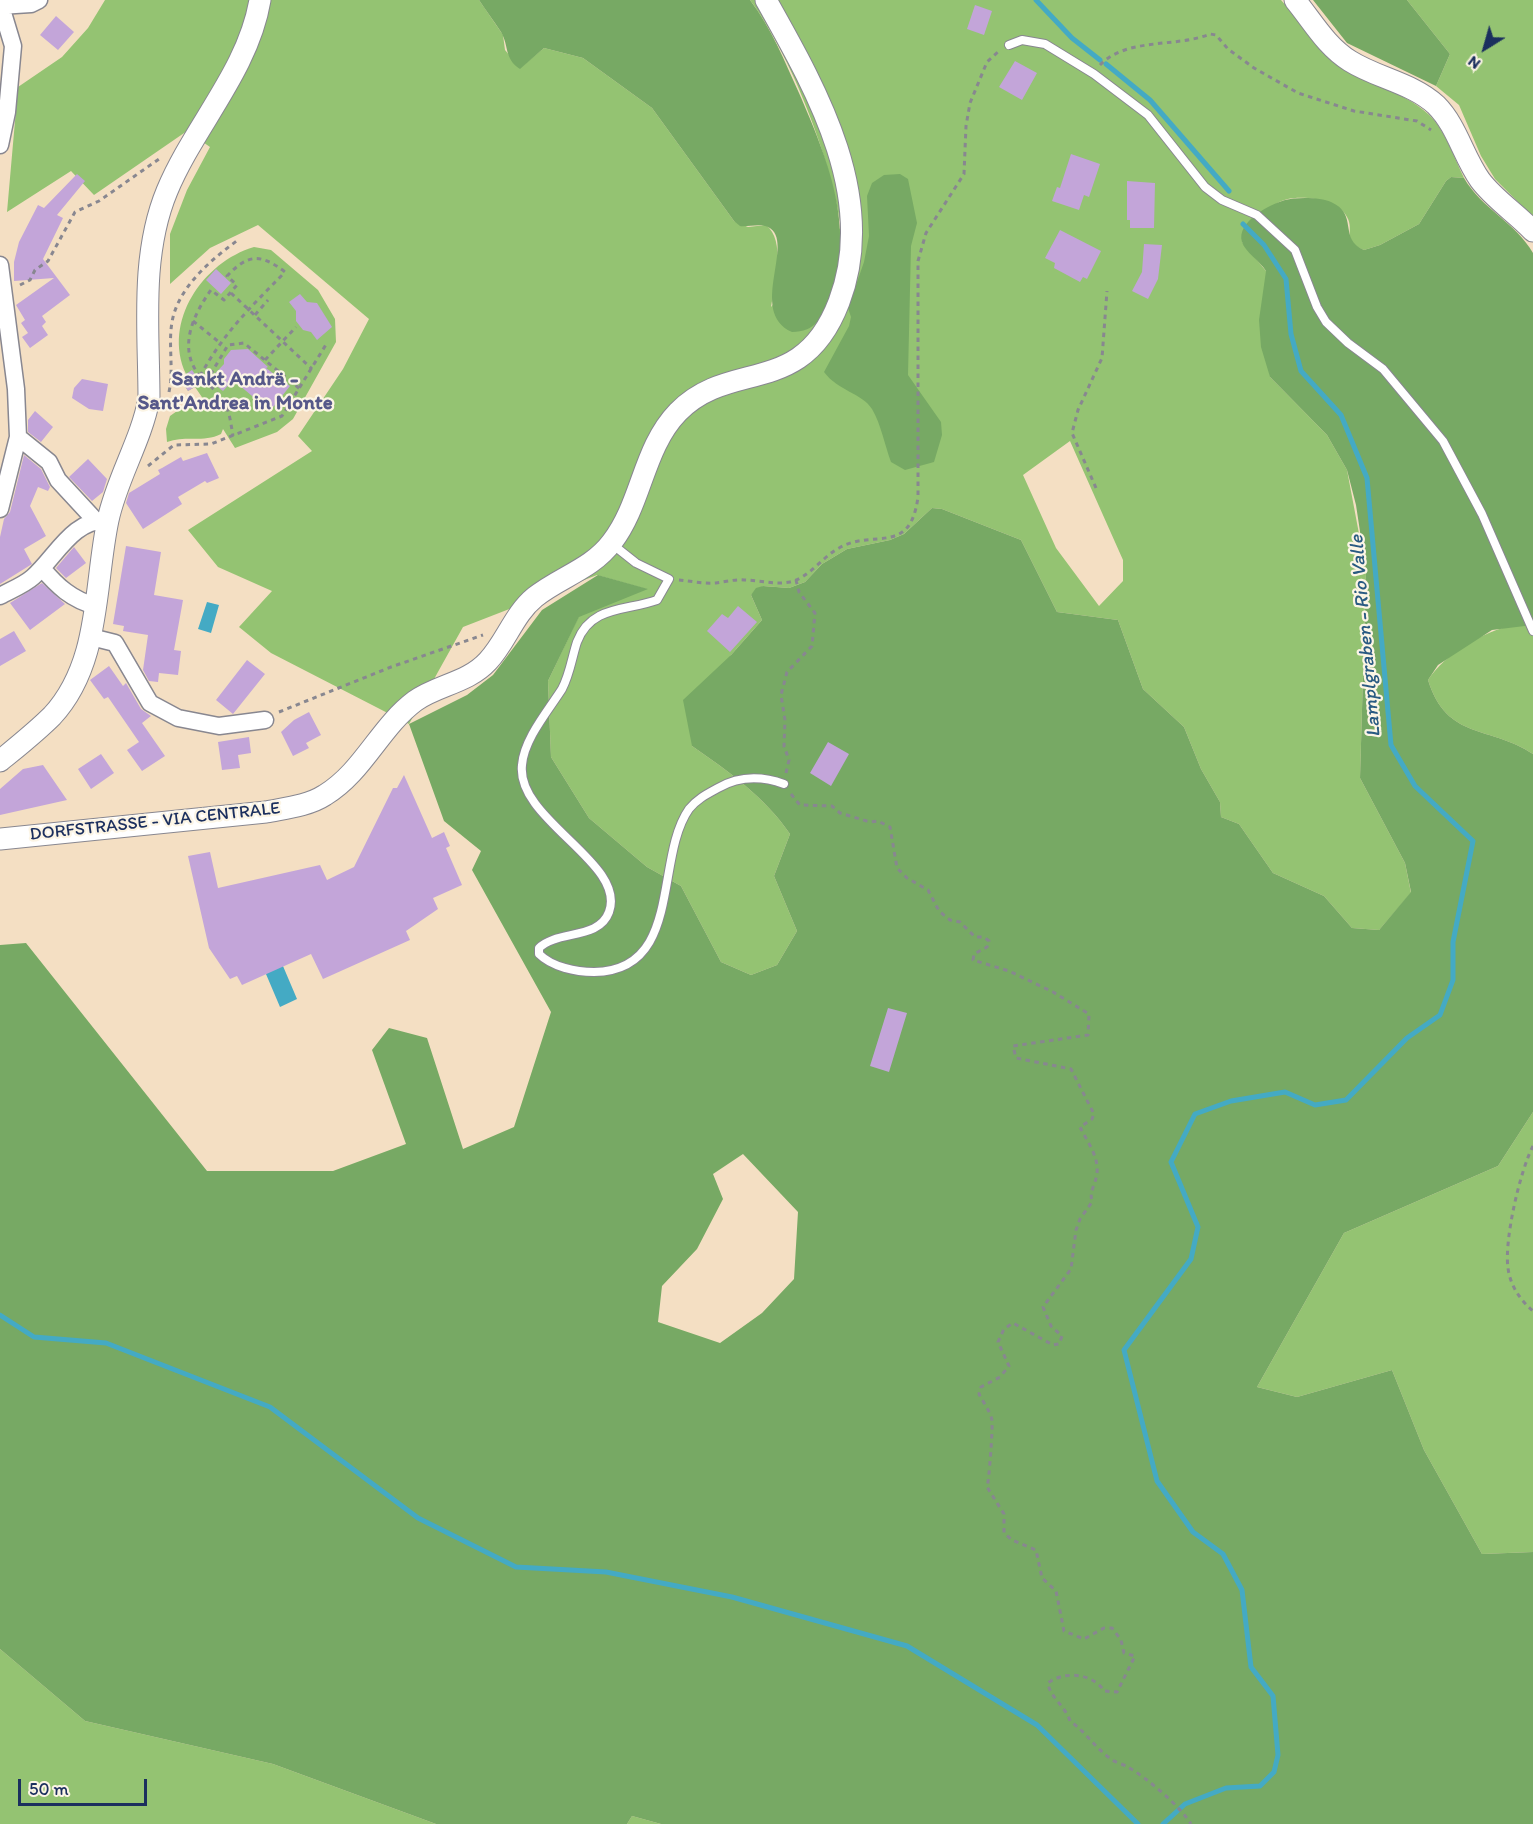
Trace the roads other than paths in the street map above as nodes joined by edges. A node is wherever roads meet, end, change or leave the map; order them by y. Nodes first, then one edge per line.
1 (39, 0) edge
2 (260, 0) edge
3 (766, 0) edge
4 (1295, 0) edge
5 (0, 6) edge
6 (1009, 45) road end
7 (0, 145) edge
8 (1533, 231) edge
9 (0, 265) edge
10 (18, 436) junction
11 (0, 509) edge
12 (101, 520) junction
13 (611, 544) junction
14 (42, 568) junction
15 (0, 596) edge
16 (96, 606) junction
17 (1533, 631) edge
18 (91, 637) junction
19 (265, 720) road end
20 (0, 761) edge
21 (784, 784) road end
22 (0, 839) edge

1 - 5 street
2 - 12 street
3 - 13 street, DORFSTRASSE - VIA CENTRALE
4 - 8 street
5 - 7 street
6 - 17 lane
9 - 10 street
10 - 11 street
10 - 12 street
12 - 14 street
12 - 16 street
13 - 21 lane
13 - 22 street, DORFSTRASSE - VIA CENTRALE
14 - 15 street
14 - 16 street
16 - 18 street
18 - 19 street
18 - 20 street

